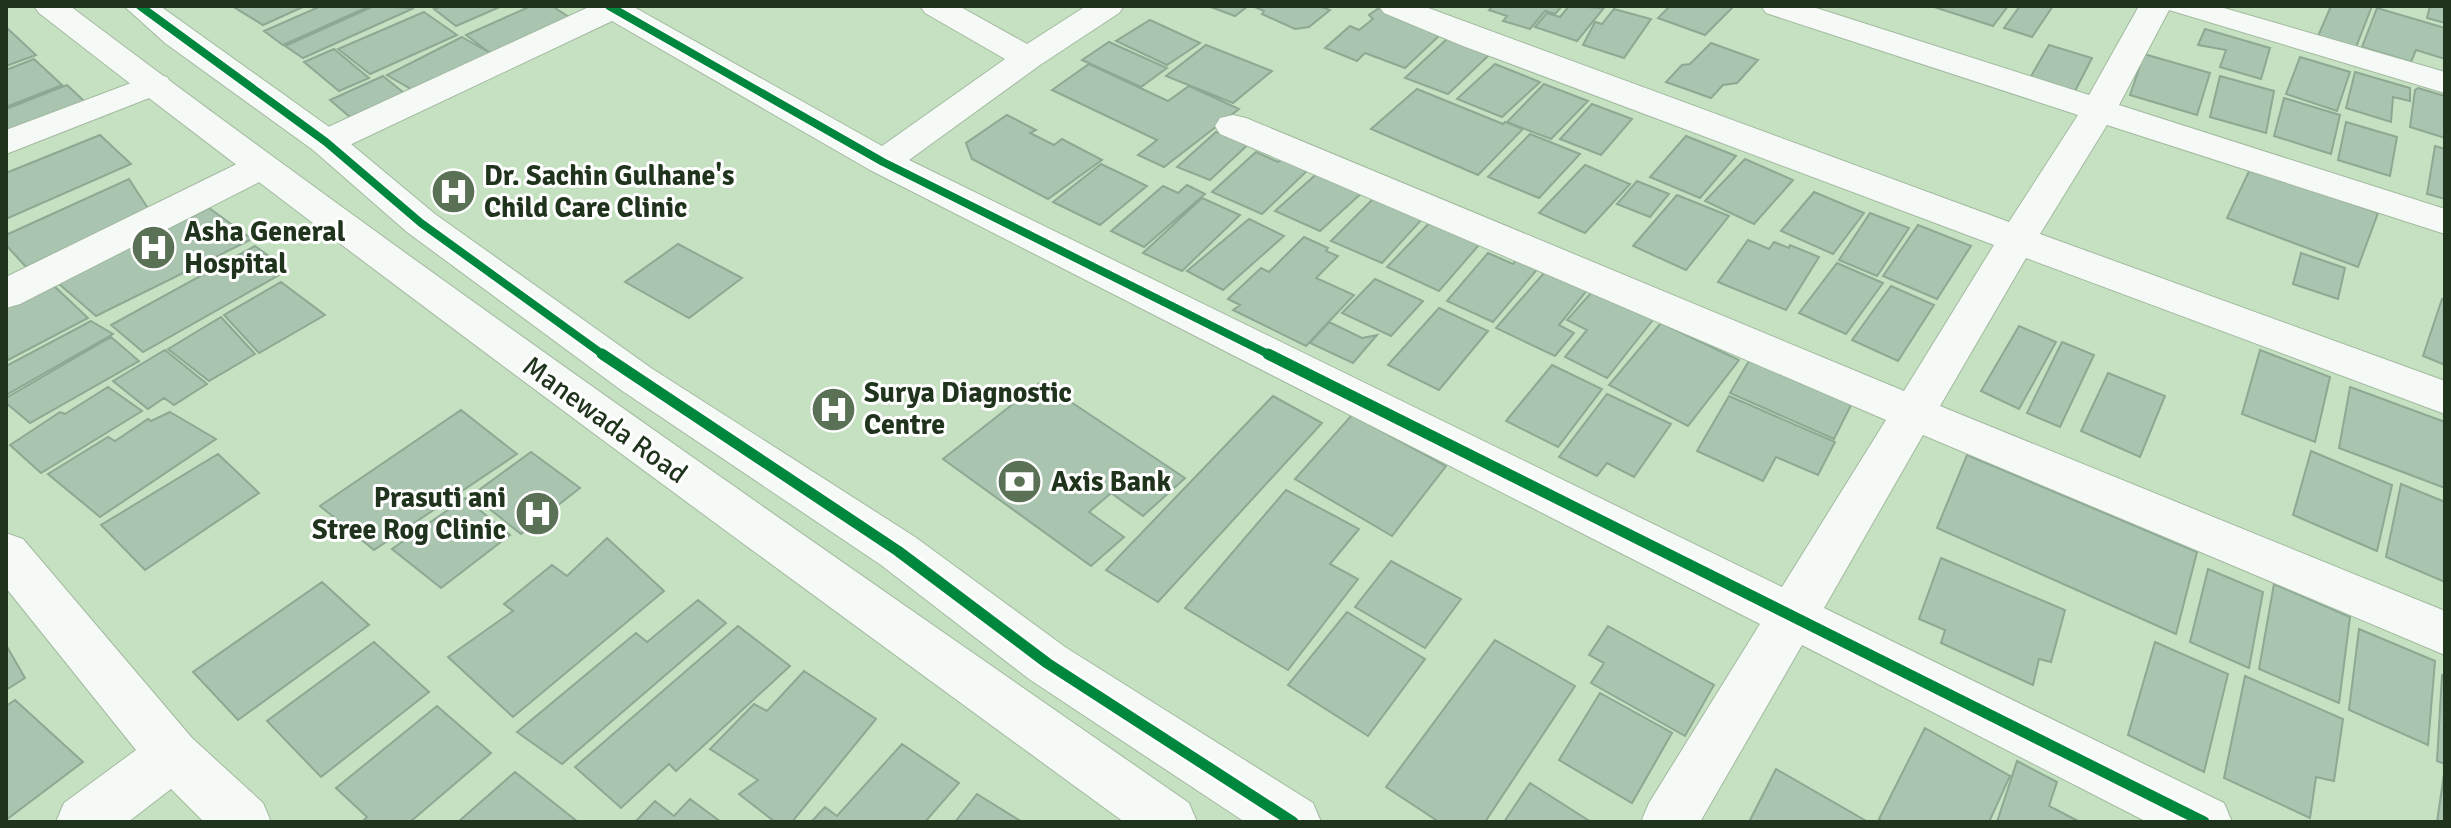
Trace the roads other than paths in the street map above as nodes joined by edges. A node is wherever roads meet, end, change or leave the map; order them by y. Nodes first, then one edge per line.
1 (50, 6) edge
2 (140, 6) edge
3 (936, 6) edge
4 (1108, 6) edge
5 (1395, 6) edge
6 (1777, 6) edge
7 (611, 7) edge
8 (2155, 8) edge
9 (1028, 58) junction
10 (2445, 83) edge
11 (155, 84) junction
12 (2099, 109) junction
13 (1233, 126) dead end
14 (326, 142) junction
15 (6, 143) edge
16 (883, 162) junction
17 (260, 167) junction
18 (2445, 222) edge
19 (2016, 241) junction
20 (6, 294) edge
21 (2445, 398) edge
22 (1913, 413) junction
23 (6, 553) edge
24 (1792, 616) junction
25 (2445, 633) edge
26 (173, 755) junction
27 (84, 822) edge
28 (243, 822) edge
29 (1169, 822) edge
30 (1293, 822) edge
31 (1669, 822) edge
32 (2204, 822) edge

1 - 11 street, Manewada Road
2 - 14 street
3 - 9 street
4 - 9 street
5 - 19 street
6 - 12 street
7 - 14 street
7 - 16 street
8 - 10 street
8 - 12 street
9 - 16 street
11 - 15 street
11 - 17 street, Manewada Road
12 - 18 street
12 - 19 street
13 - 22 street
14 - 30 street
16 - 24 street
17 - 20 street
17 - 29 street, Manewada Road
19 - 21 street
19 - 22 street
22 - 24 street
22 - 25 street
23 - 26 street
24 - 31 street
24 - 32 street
26 - 27 street
26 - 28 street

